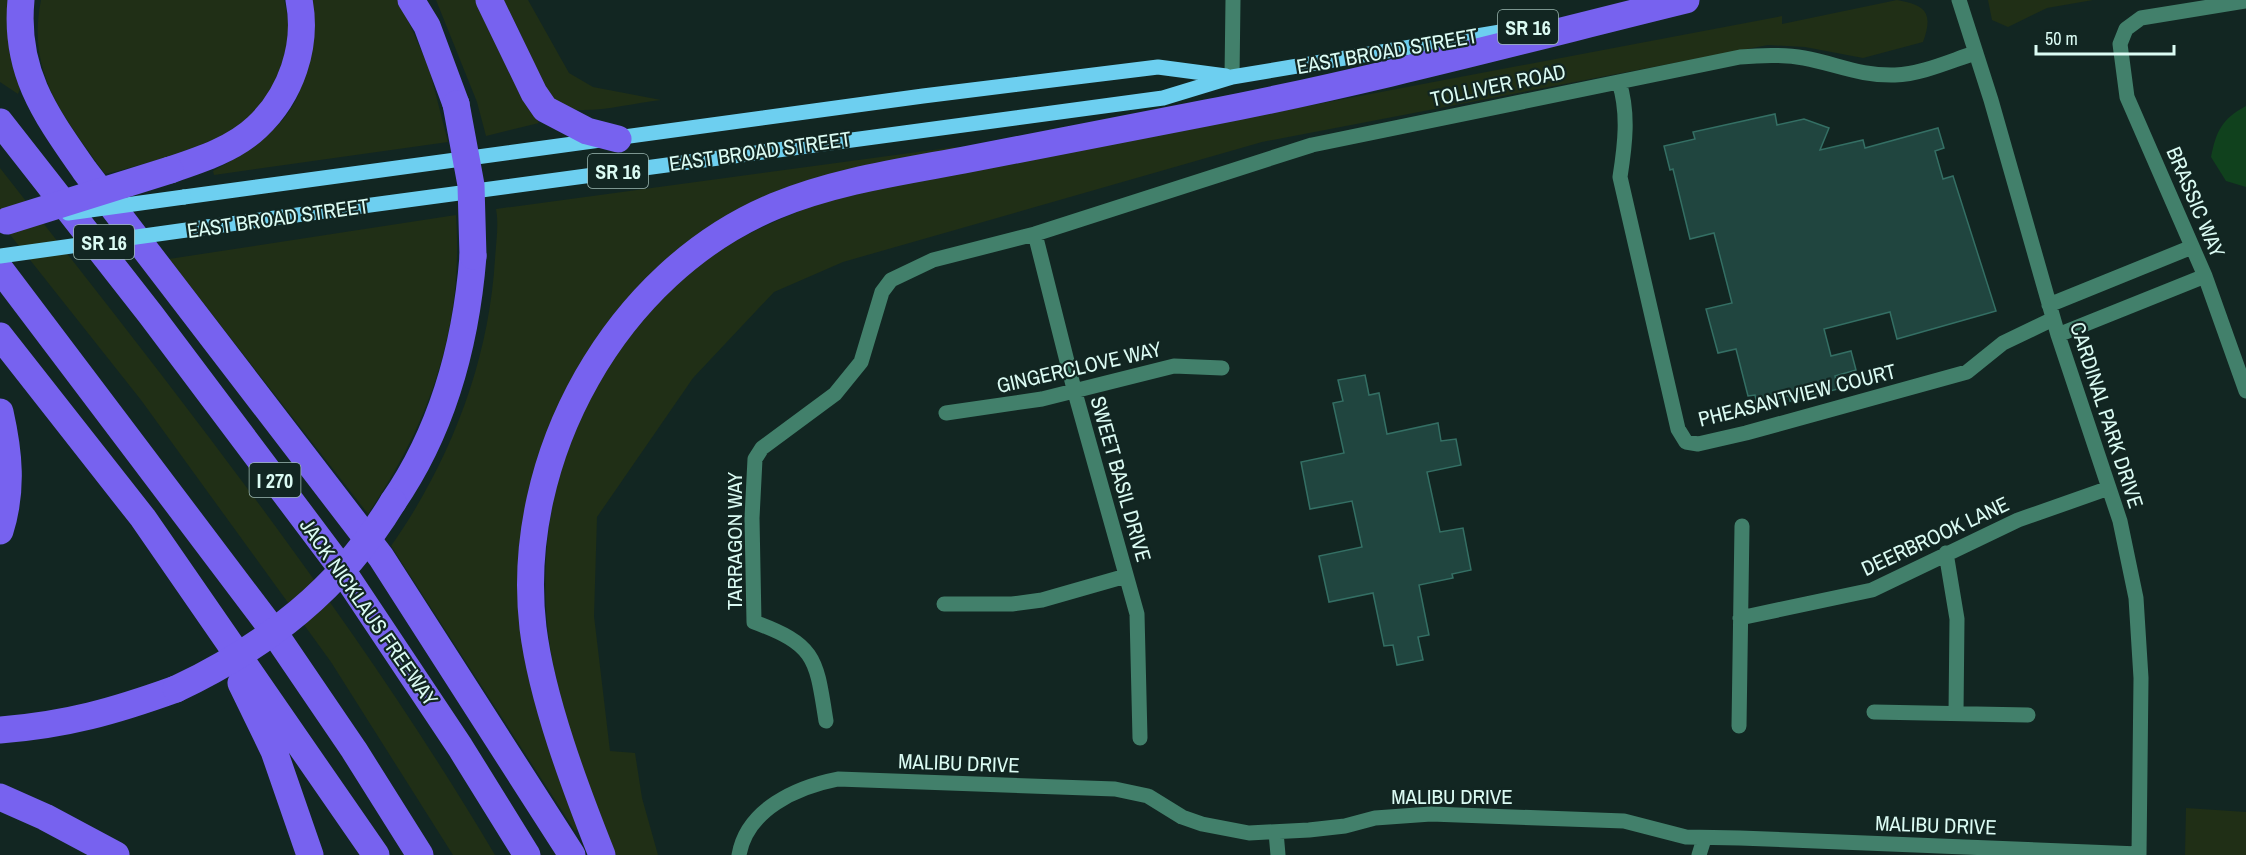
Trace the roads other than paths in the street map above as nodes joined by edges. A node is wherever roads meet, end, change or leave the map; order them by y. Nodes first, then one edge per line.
1 (21, 0) edge
2 (299, 0) edge
3 (411, 0) edge
4 (489, 0) edge
5 (1233, 0) edge
6 (1685, 0) edge
7 (1959, 0) edge
8 (2246, 1) edge
9 (1975, 53) junction
10 (1232, 77) junction
11 (1619, 82) junction
12 (0, 122) edge
13 (618, 138) junction
14 (3, 221) edge
15 (1035, 234) junction
16 (2193, 247) junction
17 (0, 256) edge
18 (0, 269) edge
19 (2205, 276) junction
20 (2051, 312) junction
21 (2058, 335) junction
22 (0, 336) edge
23 (1222, 368) dead end
24 (1074, 389) junction
25 (2246, 390) edge
26 (0, 411) edge
27 (946, 413) dead end
28 (2109, 488) junction
29 (1743, 526) dead end
30 (0, 531) edge
31 (1946, 553) junction
32 (1126, 576) junction
33 (945, 604) dead end
34 (206, 609) junction
35 (1740, 618) junction
36 (1874, 712) dead end
37 (1956, 713) junction
38 (2028, 715) dead end
39 (826, 720) dead end
40 (1738, 726) dead end
41 (0, 730) edge
42 (1140, 738) dead end
43 (0, 797) edge
44 (1276, 832) junction
45 (1704, 839) junction
46 (2058, 853) edge
47 (116, 855) edge
48 (310, 855) edge
49 (376, 855) edge
50 (420, 855) edge
51 (527, 855) edge
52 (572, 855) edge
53 (602, 855) edge
54 (739, 855) edge
55 (1278, 855) edge
56 (1699, 855) edge
57 (1708, 855) edge
58 (2139, 855) edge

1 - 52 highway
2 - 14 highway, bridge
3 - 41 highway, bridge
4 - 13 highway
5 - 10 street
6 - 10 main road, EAST BROAD STREET / SR 16
6 - 53 highway
7 - 9 street, CARDINAL PARK DRIVE
8 - 16 street, BRASSIC WAY
9 - 11 street, TOLLIVER ROAD
9 - 20 street, CARDINAL PARK DRIVE
10 - 13 main road, EAST BROAD STREET / SR 16
10 - 17 main road, EAST BROAD STREET / SR 16, bridge
11 - 15 street, TOLLIVER ROAD
11 - 20 street, PHEASANTVIEW COURT
12 - 51 highway, JACK NICKLAUS FREEWAY / I 270
13 - 14 main road, EAST BROAD STREET / SR 16, bridge
15 - 24 street, SWEET BASIL DRIVE
15 - 39 street, TARRAGON WAY
16 - 19 street, BRASSIC WAY
16 - 20 street
18 - 50 highway
19 - 21 street
19 - 25 street, BRASSIC WAY
20 - 21 street, CARDINAL PARK DRIVE
21 - 28 street, CARDINAL PARK DRIVE
22 - 34 highway
23 - 24 street, GINGERCLOVE WAY
24 - 27 street, GINGERCLOVE WAY
24 - 32 street, SWEET BASIL DRIVE
26 - 30 highway
28 - 31 street, DEERBROOK LANE
28 - 58 street, CARDINAL PARK DRIVE
29 - 35 street
31 - 35 street, DEERBROOK LANE
31 - 37 street
32 - 33 street
32 - 42 street, SWEET BASIL DRIVE
34 - 48 highway
34 - 49 highway
35 - 40 street
36 - 37 street
37 - 38 street
43 - 47 highway
44 - 45 street, MALIBU DRIVE
44 - 54 street, MALIBU DRIVE
44 - 55 street
45 - 46 street, MALIBU DRIVE
45 - 56 street
45 - 57 street
46 - 58 street, MALIBU DRIVE

